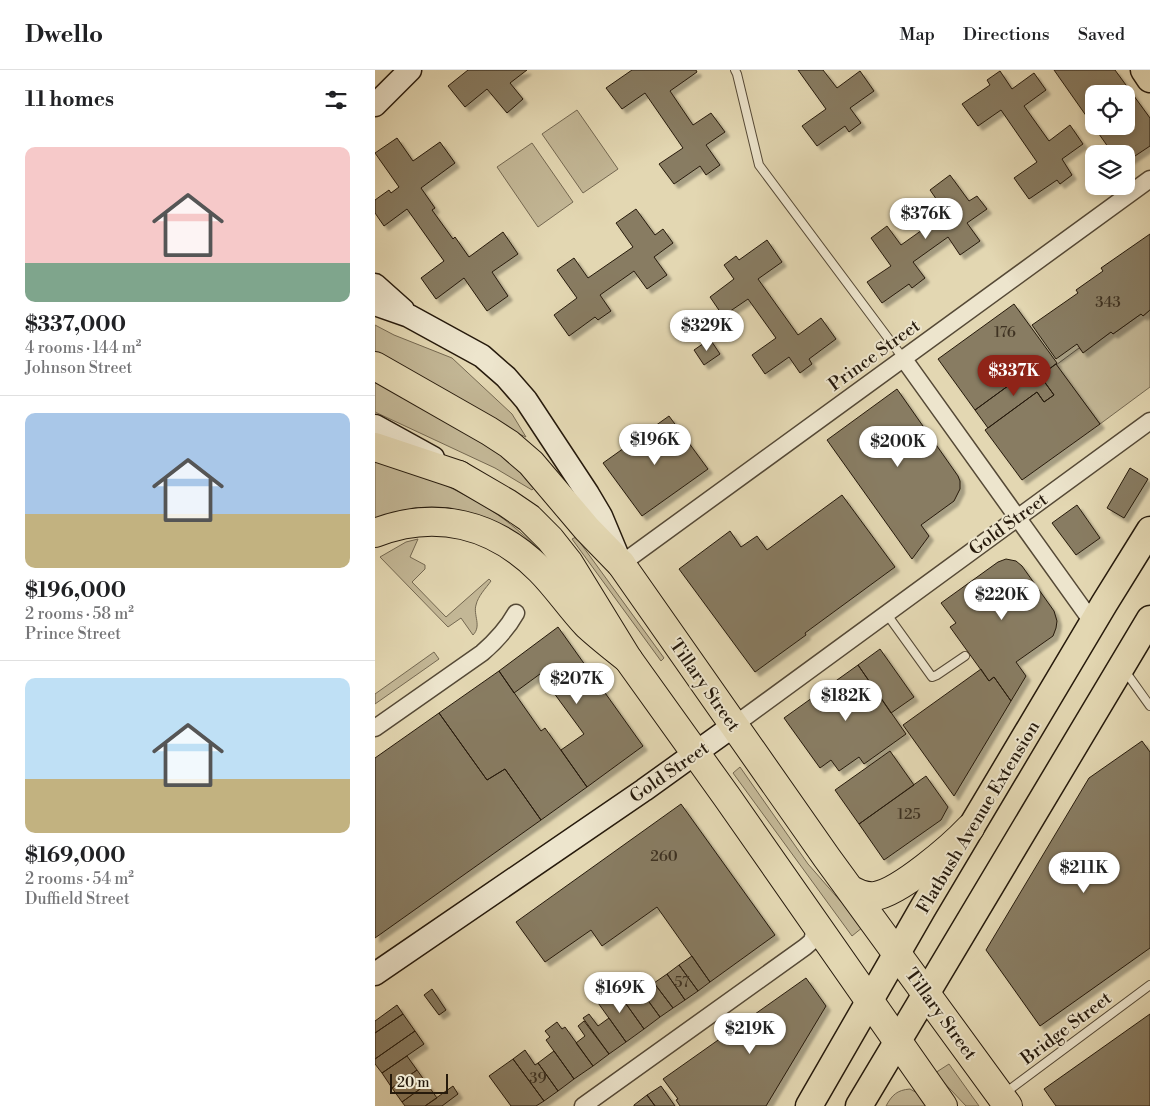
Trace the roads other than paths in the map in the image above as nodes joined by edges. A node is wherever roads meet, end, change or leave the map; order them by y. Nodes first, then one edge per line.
1 (410, 70) edge
2 (735, 70) edge
3 (1144, 70) edge
4 (1150, 79) edge
5 (375, 105) edge
6 (1150, 179) edge
7 (375, 285) edge
8 (375, 304) edge
9 (409, 316) junction
10 (903, 358) junction
11 (379, 369) edge
12 (1150, 421) edge
13 (375, 426) edge
14 (375, 446) edge
15 (459, 475) junction
16 (1018, 517) junction
17 (1150, 530) edge
18 (375, 532) edge
19 (621, 564) junction
20 (516, 613) dead end
21 (886, 613) junction
22 (1150, 619) edge
23 (1093, 623) junction
24 (965, 656) dead end
25 (628, 660) junction
26 (1122, 667) junction
27 (1149, 704) edge
28 (733, 726) junction
29 (375, 728) edge
30 (695, 754) junction
31 (970, 828) junction
32 (849, 889) junction
33 (817, 925) junction
34 (897, 954) junction
35 (375, 974) edge
36 (1150, 985) edge
37 (927, 994) junction
38 (870, 1002) junction
39 (898, 1043) junction
40 (1005, 1101) edge
41 (583, 1106) edge
42 (809, 1106) edge
43 (859, 1106) edge
44 (943, 1106) edge

1 - 5 main road
2 - 10 lane
3 - 4 main road
6 - 10 street, Prince Street
7 - 9 main road
8 - 9 main road, Tillary Street
9 - 19 main road, Tillary Street
10 - 16 street
10 - 19 street, Prince Street
11 - 19 highway
12 - 16 street, Gold Street
13 - 15 main road
14 - 15 highway
15 - 25 highway
16 - 21 street, Gold Street
16 - 23 street
17 - 23 main road, Flatbush Avenue Extension
18 - 25 highway
19 - 28 highway, Tillary Street
20 - 29 street
21 - 24 lane
21 - 28 street, Gold Street
22 - 26 main road
23 - 31 main road, Flatbush Avenue Extension
25 - 30 highway
26 - 27 lane
26 - 37 main road
28 - 30 main road, Gold Street
28 - 32 highway, Tillary Street
30 - 33 highway
30 - 35 main road, Gold Street
31 - 32 highway
31 - 34 main road, Flatbush Avenue Extension
32 - 34 highway, Tillary Street
33 - 38 highway
33 - 41 street
34 - 37 highway, Tillary Street
34 - 38 main road, Flatbush Avenue Extension
36 - 40 lane, Bridge Street
37 - 39 main road
37 - 40 highway, Tillary Street
38 - 39 highway
38 - 42 main road, Flatbush Avenue Extension
39 - 43 main road
39 - 44 highway

